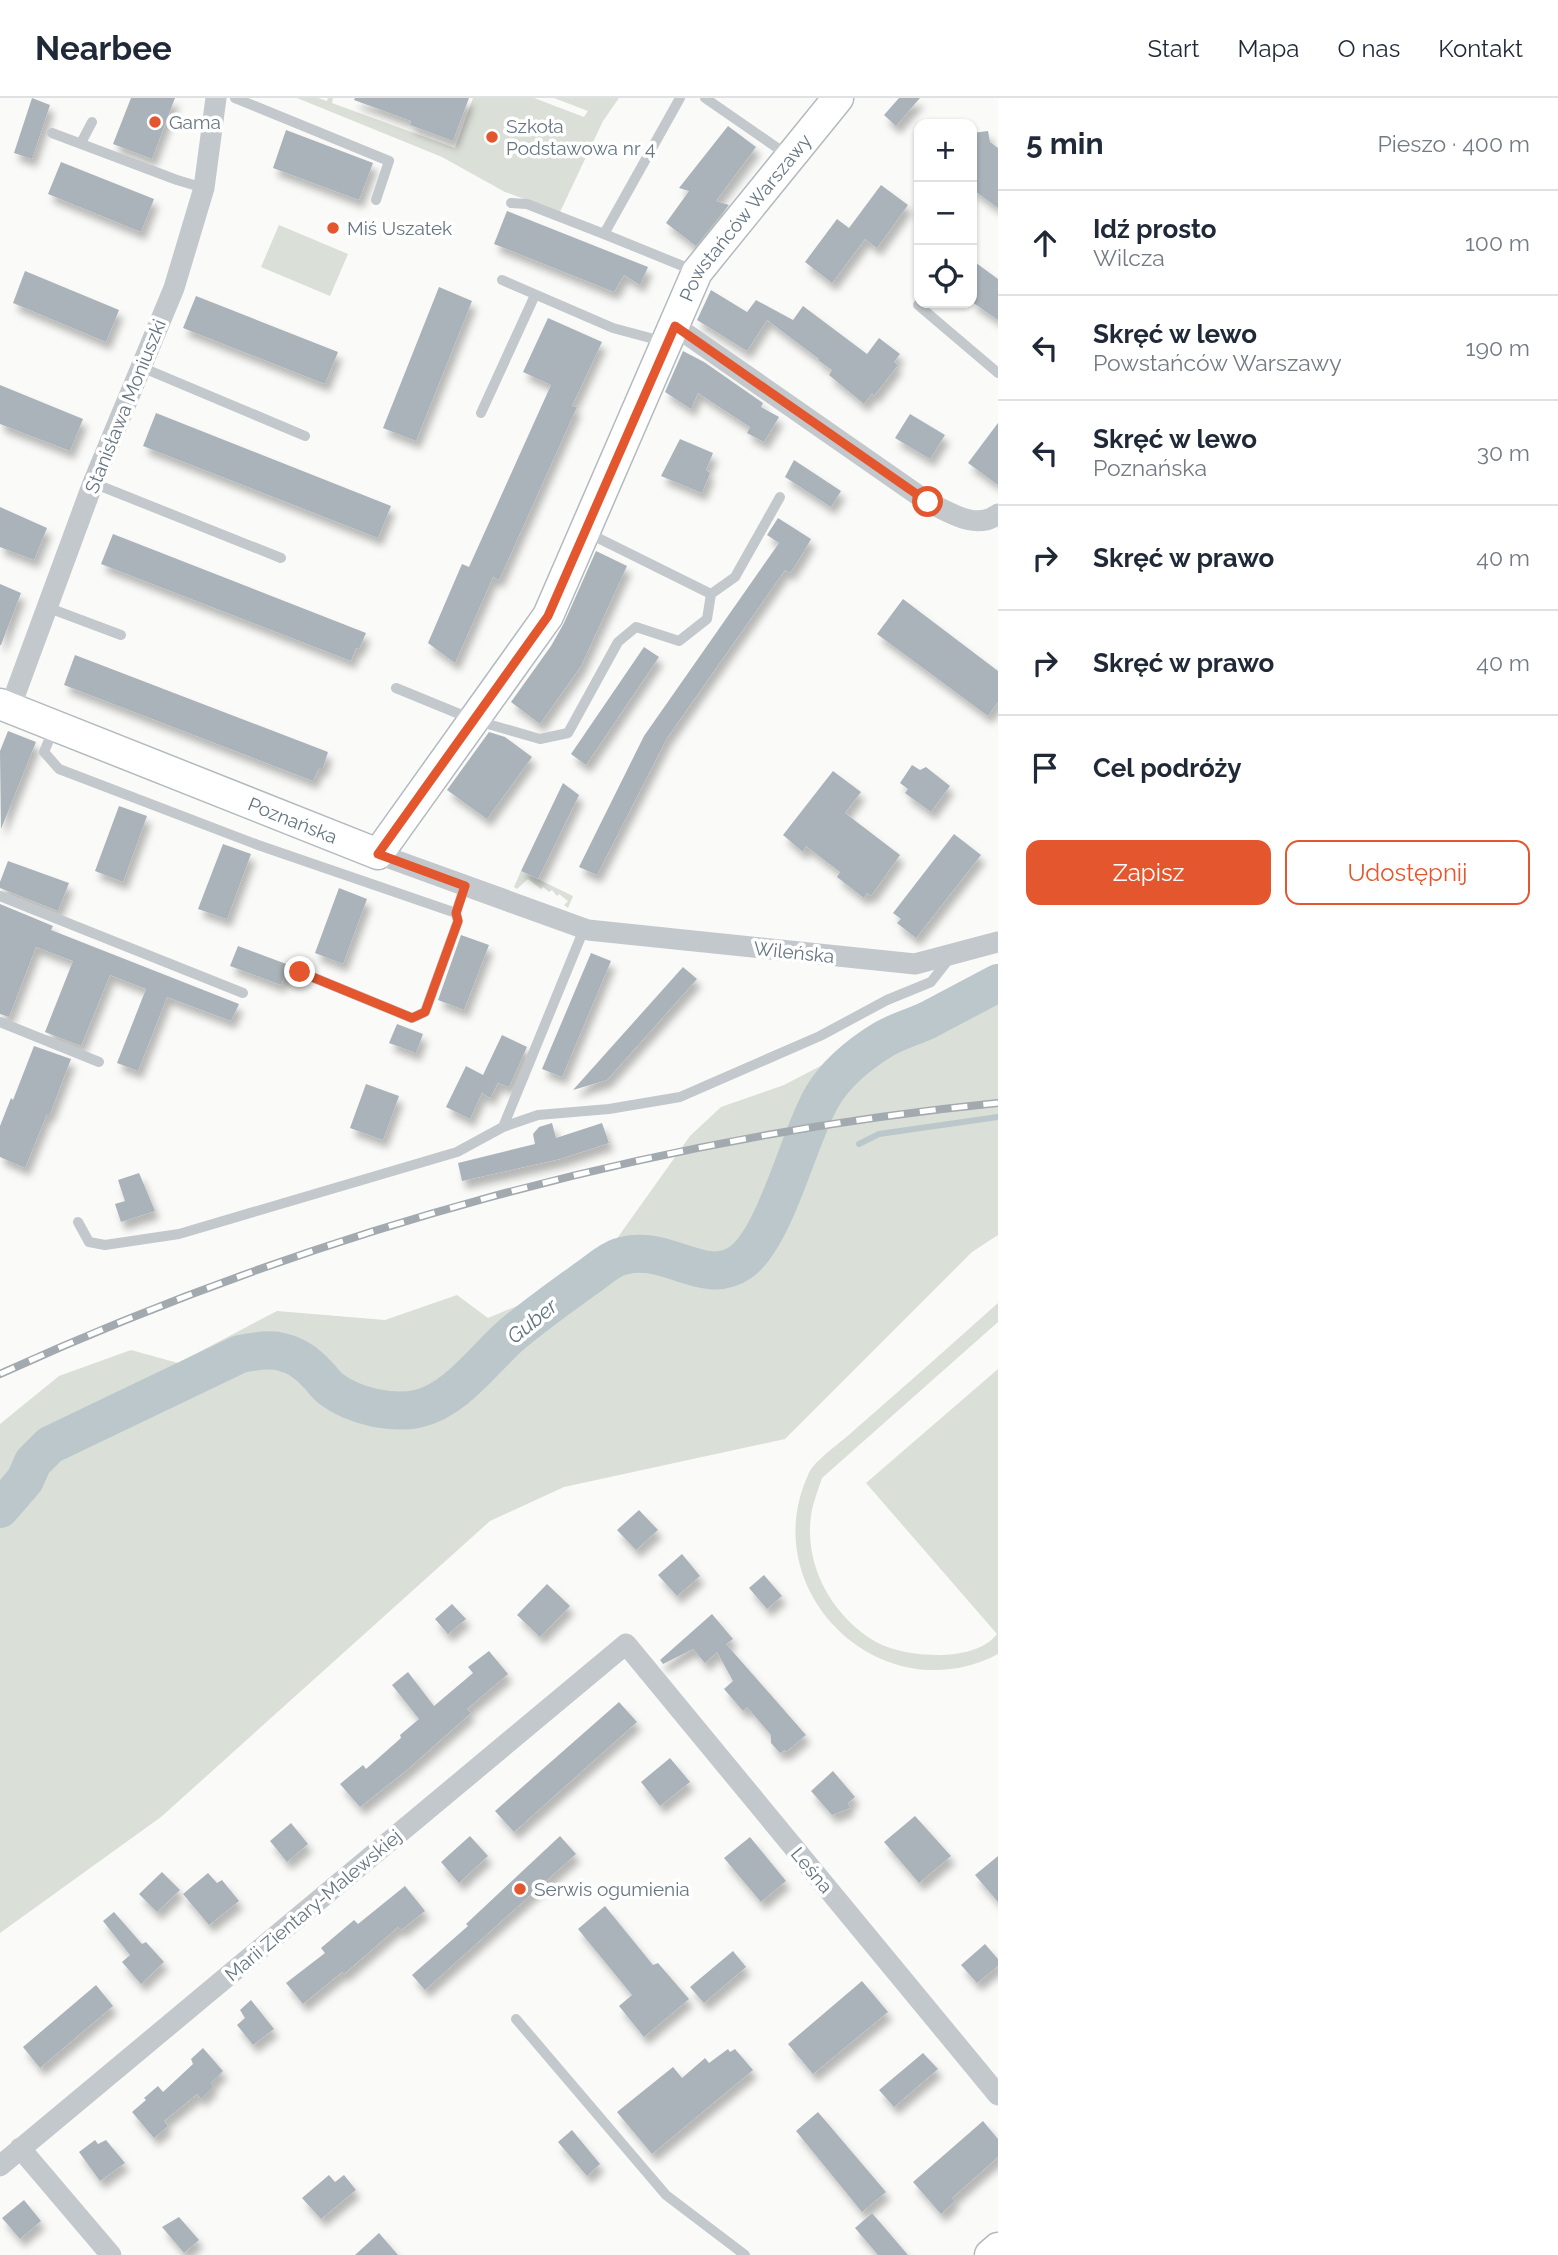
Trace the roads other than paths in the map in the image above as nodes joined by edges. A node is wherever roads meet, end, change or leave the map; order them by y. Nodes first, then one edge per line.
1 (216, 98) edge
2 (235, 98) edge
3 (680, 98) edge
4 (705, 98) edge
5 (838, 98) edge
6 (92, 122) dead end
7 (52, 133) dead end
8 (81, 143) junction
9 (791, 157) junction
10 (204, 188) junction
11 (376, 200) dead end
12 (511, 203) dead end
13 (604, 234) junction
14 (697, 272) junction
15 (502, 280) dead end
16 (536, 295) junction
17 (922, 308) edge
18 (671, 335) junction
19 (141, 367) junction
20 (998, 373) edge
21 (481, 413) dead end
22 (305, 436) dead end
23 (93, 483) junction
24 (780, 497) dead end
25 (998, 514) edge
26 (585, 532) junction
27 (281, 558) dead end
28 (711, 594) junction
29 (49, 608) junction
30 (121, 635) dead end
31 (396, 688) dead end
32 (5, 706) edge
33 (474, 720) junction
34 (55, 726) junction
35 (378, 854) junction
36 (465, 886) junction
37 (0, 896) edge
38 (456, 913) junction
39 (586, 930) junction
40 (998, 943) edge
41 (951, 956) junction
42 (300, 972) dead end
43 (243, 993) dead end
44 (0, 1022) edge
45 (99, 1062) dead end
46 (503, 1127) junction
47 (78, 1222) dead end
48 (626, 1644) joint
49 (516, 2019) dead end
50 (998, 2095) edge
51 (20, 2148) junction
52 (0, 2166) edge
53 (998, 2248) edge
54 (111, 2255) edge
55 (745, 2255) edge
56 (990, 2255) edge

1 - 10 street, Stanisława Moniuszki
2 - 11 lane
3 - 13 lane
4 - 9 lane
5 - 9 street, Powstańców Warszawy
6 - 8 lane
7 - 8 lane
8 - 10 lane
9 - 14 street, Powstańców Warszawy
10 - 19 street, Stanisława Moniuszki
12 - 13 lane
13 - 14 lane
14 - 18 street, Powstańców Warszawy
15 - 16 lane
16 - 18 lane
16 - 21 lane
17 - 20 lane
18 - 25 street
18 - 26 street, Powstańców Warszawy
19 - 22 lane
19 - 23 street, Stanisława Moniuszki
23 - 27 lane
23 - 29 street, Stanisława Moniuszki
24 - 28 lane
26 - 28 lane
26 - 33 street, Powstańców Warszawy
28 - 33 lane
29 - 30 lane
29 - 32 street, Stanisława Moniuszki
31 - 33 lane
32 - 34 street, Poznańska
33 - 35 street, Powstańców Warszawy
34 - 35 street, Poznańska
34 - 38 lane
35 - 36 street, Poznańska
36 - 38 lane
36 - 39 street, Poznańska
37 - 43 lane
38 - 42 lane
39 - 41 street, Wileńska
39 - 46 lane
40 - 41 street, Wileńska
41 - 46 lane
44 - 45 lane
46 - 47 lane
48 - 50 street, Leśna
48 - 51 street, Marii Zientary-Malewskiej
49 - 55 lane
51 - 52 street, Marii Zientary-Malewskiej
51 - 54 street
53 - 56 street

